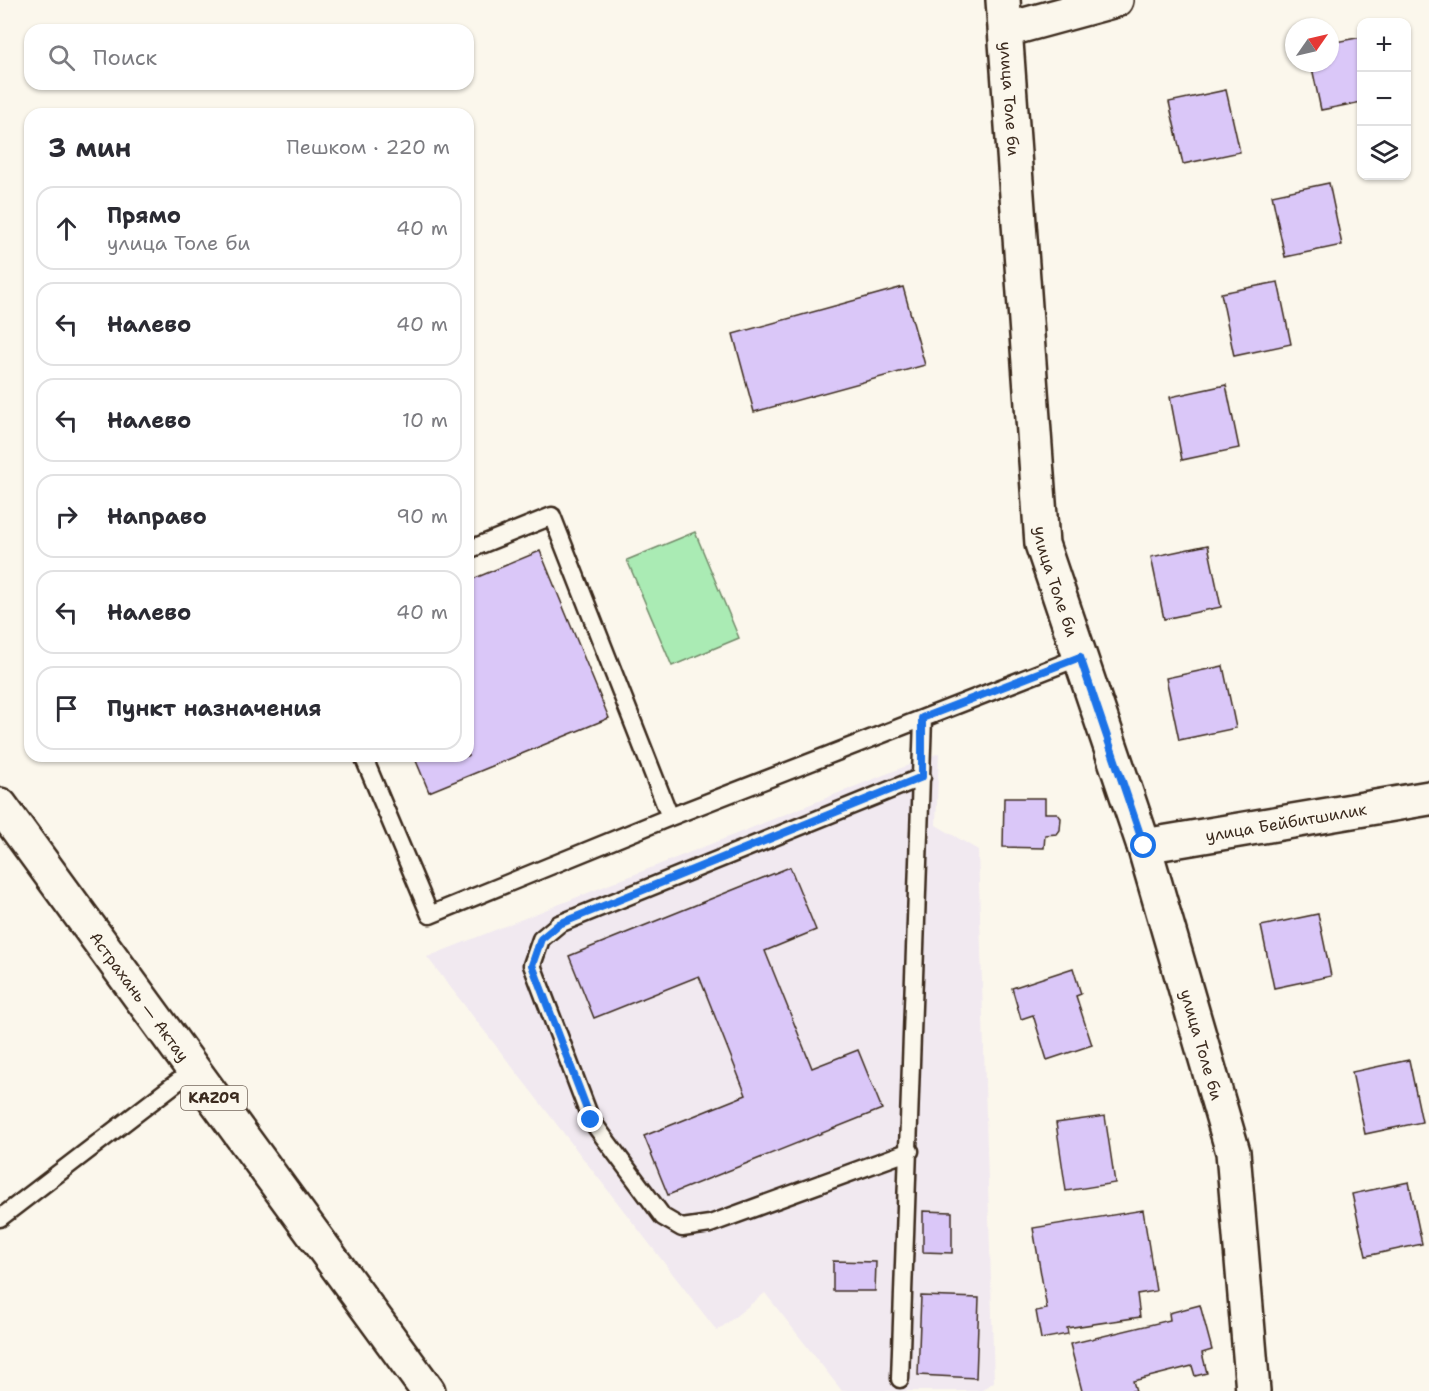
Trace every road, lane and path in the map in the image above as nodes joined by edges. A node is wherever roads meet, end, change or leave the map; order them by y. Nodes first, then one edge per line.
1 (1116, 0) edge
2 (1005, 15) edge
3 (474, 548) edge
4 (1080, 657) junction
5 (922, 718) junction
6 (366, 762) edge
7 (922, 777) junction
8 (1429, 798) edge
9 (0, 806) edge
10 (670, 817) junction
11 (1144, 846) junction
12 (193, 1070) junction
13 (910, 1152) junction
14 (0, 1218) edge
15 (900, 1379) dead end
16 (428, 1391) edge
17 (1253, 1391) edge

1 - 2 main road
2 - 4 main road, улица Толе би
3 - 10 lane
4 - 5 lane
4 - 11 main road, улица Толе би
5 - 7 lane
5 - 10 lane
6 - 10 lane
7 - 13 lane
7 - 13 lane
8 - 11 main road, улица Бейбитшилик
9 - 12 main road, Астрахань — Актау / KAZ09
11 - 17 main road, улица Толе би
12 - 14 lane
12 - 16 main road, Астрахань — Актау / KAZ09
13 - 15 lane

